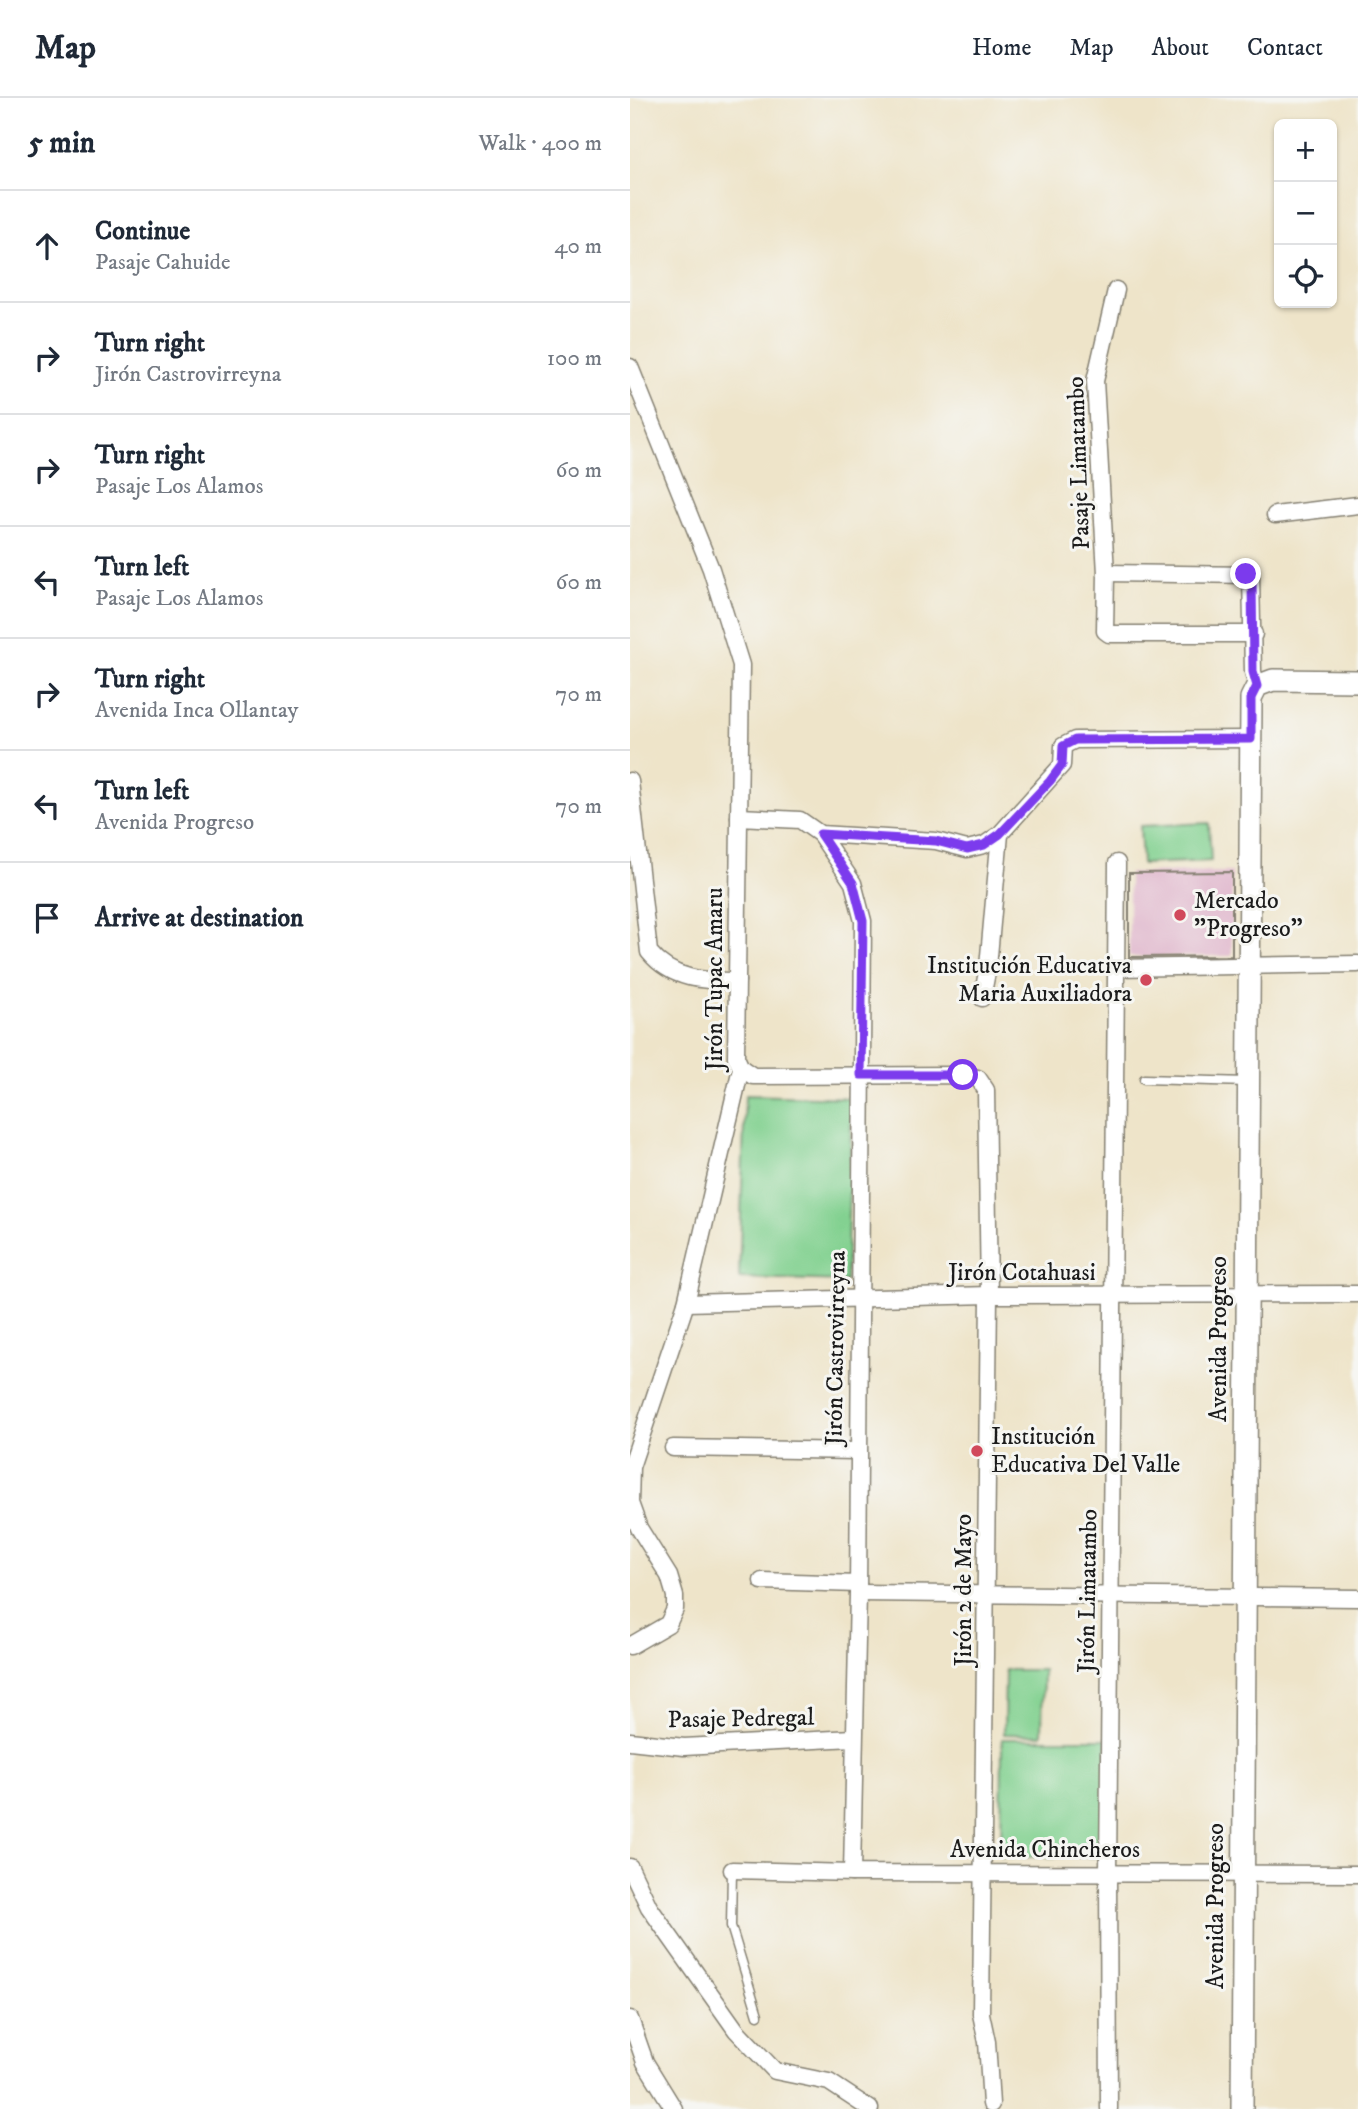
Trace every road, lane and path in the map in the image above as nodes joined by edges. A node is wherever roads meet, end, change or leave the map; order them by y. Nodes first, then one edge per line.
1 (1116, 290) dead end
2 (630, 367) edge
3 (1358, 505) edge
4 (1275, 515) dead end
5 (1106, 573) junction
6 (1254, 635) junction
7 (1358, 681) edge
8 (1257, 686) junction
9 (1251, 739) junction
10 (630, 781) edge
11 (739, 817) junction
12 (820, 834) junction
13 (1000, 834) junction
14 (1117, 863) dead end
15 (1250, 964) junction
16 (1358, 964) edge
17 (1116, 968) junction
18 (737, 981) junction
19 (982, 998) dead end
20 (741, 1068) junction
21 (861, 1075) junction
22 (1144, 1079) dead end
23 (1247, 1082) junction
24 (1358, 1294) edge
25 (989, 1295) junction
26 (1115, 1295) junction
27 (1245, 1295) junction
28 (859, 1298) junction
29 (686, 1303) junction
30 (673, 1447) dead end
31 (858, 1451) junction
32 (762, 1581) dead end
33 (858, 1588) junction
34 (986, 1595) junction
35 (1111, 1596) junction
36 (1244, 1598) junction
37 (1358, 1598) edge
38 (630, 1646) edge
39 (853, 1738) junction
40 (630, 1741) edge
41 (630, 1867) edge
42 (732, 1870) joint
43 (984, 1871) junction
44 (852, 1873) junction
45 (1108, 1873) junction
46 (1242, 1873) junction
47 (1358, 1874) edge
48 (758, 2015) dead end
49 (630, 2020) edge
50 (992, 2104) dead end
51 (674, 2109) edge
52 (870, 2109) edge
53 (1109, 2109) edge
54 (1242, 2109) edge

1 - 5 street, Pasaje Limatambo
2 - 11 street, Jirón Tupac Amaru
3 - 4 street
5 - 6 street, Avenida Progreso
5 - 6 street, Pasaje Limatambo
6 - 8 street, Avenida Progreso
7 - 8 street
8 - 9 street, Avenida Progreso
9 - 13 street
9 - 15 street, Avenida Progreso
10 - 18 street
11 - 12 street
11 - 18 street, Jirón Tupac Amaru
12 - 13 street
12 - 21 street, Jirón Castrovirreyna
13 - 19 street
14 - 17 street, Jirón Limatambo
15 - 16 street
15 - 17 street
15 - 23 street, Avenida Progreso
17 - 26 street, Jirón Limatambo
18 - 20 street, Jirón Tupac Amaru
20 - 21 street
20 - 29 street, Jirón Tupac Amaru
21 - 25 street, Jirón 2 de Mayo
21 - 28 street, Jirón Castrovirreyna
22 - 23 lane
23 - 27 street, Avenida Progreso
24 - 27 street, Jirón Cotahuasi
25 - 26 street, Jirón Cotahuasi
25 - 28 street, Jirón Cotahuasi
25 - 34 street, Jirón 2 de Mayo
26 - 27 street, Jirón Cotahuasi
26 - 35 street, Jirón Limatambo
27 - 36 street, Avenida Progreso
28 - 29 street, Jirón Cotahuasi
28 - 31 street, Jirón Castrovirreyna
29 - 38 street, Jirón Tupac Amaru
30 - 31 street
31 - 33 street, Jirón Castrovirreyna
32 - 33 street
33 - 34 street
33 - 39 street, Jirón Castrovirreyna
34 - 35 street
34 - 43 street, Jirón 2 de Mayo
35 - 36 street
35 - 45 street, Jirón Limatambo
36 - 37 street
36 - 46 street, Avenida Progreso
39 - 40 street, Pasaje Pedregal
39 - 44 street, Jirón Castrovirreyna
41 - 52 street
42 - 44 street, Avenida Chincheros
42 - 48 lane
43 - 44 street, Avenida Chincheros
43 - 45 street, Avenida Chincheros
43 - 50 street, Jirón 2 de Mayo
45 - 46 street, Avenida Chincheros
45 - 53 street, Jirón Limatambo
46 - 47 street, Avenida Chincheros
46 - 54 street, Avenida Progreso
49 - 51 street

